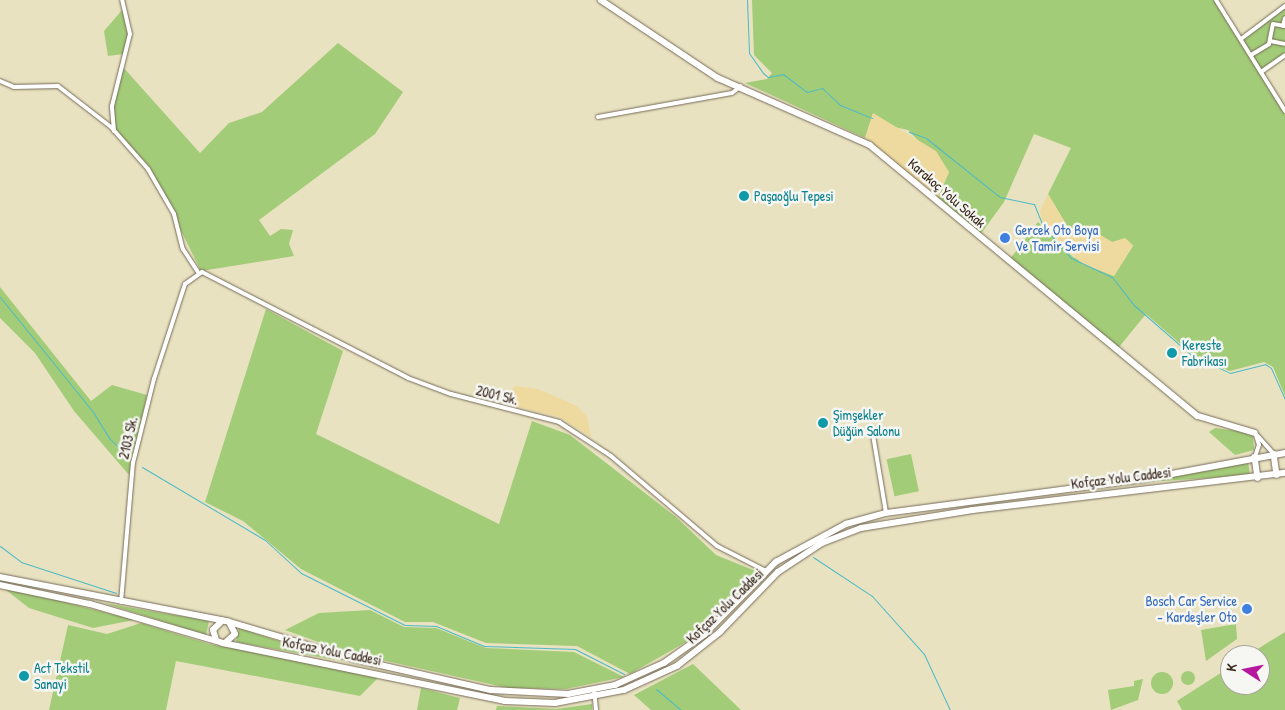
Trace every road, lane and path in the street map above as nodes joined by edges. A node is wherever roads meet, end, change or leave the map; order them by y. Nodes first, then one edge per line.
1 (122, 0) edge
2 (601, 0) edge
3 (1216, 0) edge
4 (1285, 6) edge
5 (1285, 18) edge
6 (1284, 26) edge
7 (1241, 39) junction
8 (1270, 41) junction
9 (1285, 44) edge
10 (1251, 55) junction
11 (1285, 56) edge
12 (1261, 72) junction
13 (0, 81) edge
14 (741, 86) junction
15 (1285, 111) edge
16 (598, 117) dead end
17 (114, 131) junction
18 (200, 272) junction
19 (872, 429) dead end
20 (1255, 433) junction
21 (1285, 453) edge
22 (1274, 454) junction
23 (1258, 456) junction
24 (1285, 473) edge
25 (1277, 475) junction
26 (1258, 478) junction
27 (886, 513) junction
28 (766, 571) junction
29 (0, 577) edge
30 (0, 585) edge
31 (121, 602) junction
32 (222, 621) junction
33 (229, 622) junction
34 (216, 640) junction
35 (223, 643) junction
36 (594, 690) junction
37 (597, 698) junction
38 (596, 710) edge

1 - 17 street
2 - 14 main road, Karakoç Yolu Sokak
3 - 7 street
4 - 7 street
5 - 6 street
6 - 8 street
7 - 10 street
8 - 9 street
8 - 10 street
10 - 12 street
11 - 12 street
12 - 15 street
13 - 17 street
14 - 16 street
14 - 20 main road, Karakoç Yolu Sokak
17 - 18 street
18 - 28 street, 2001 Sk.
18 - 31 street, 2103 Sk.
19 - 27 street
20 - 22 street
20 - 23 street
21 - 22 main road, Kofçaz Yolu Caddesi
22 - 23 main road, Kofçaz Yolu Caddesi
22 - 25 main road
23 - 26 main road
23 - 27 main road, Kofçaz Yolu Caddesi
24 - 25 main road, Kofçaz Yolu Caddesi
25 - 26 main road, Kofçaz Yolu Caddesi
26 - 37 main road, Kofçaz Yolu Caddesi
27 - 28 main road, Kofçaz Yolu Caddesi
28 - 36 main road, Kofçaz Yolu Caddesi
29 - 31 main road, Kofçaz Yolu Caddesi
30 - 34 main road, Kofçaz Yolu Caddesi
31 - 32 main road, Kofçaz Yolu Caddesi
32 - 33 main road, Kofçaz Yolu Caddesi
32 - 34 main road
33 - 35 main road
33 - 36 main road, Kofçaz Yolu Caddesi
34 - 35 main road, Kofçaz Yolu Caddesi
35 - 37 main road, Kofçaz Yolu Caddesi
36 - 37 street
37 - 38 street

